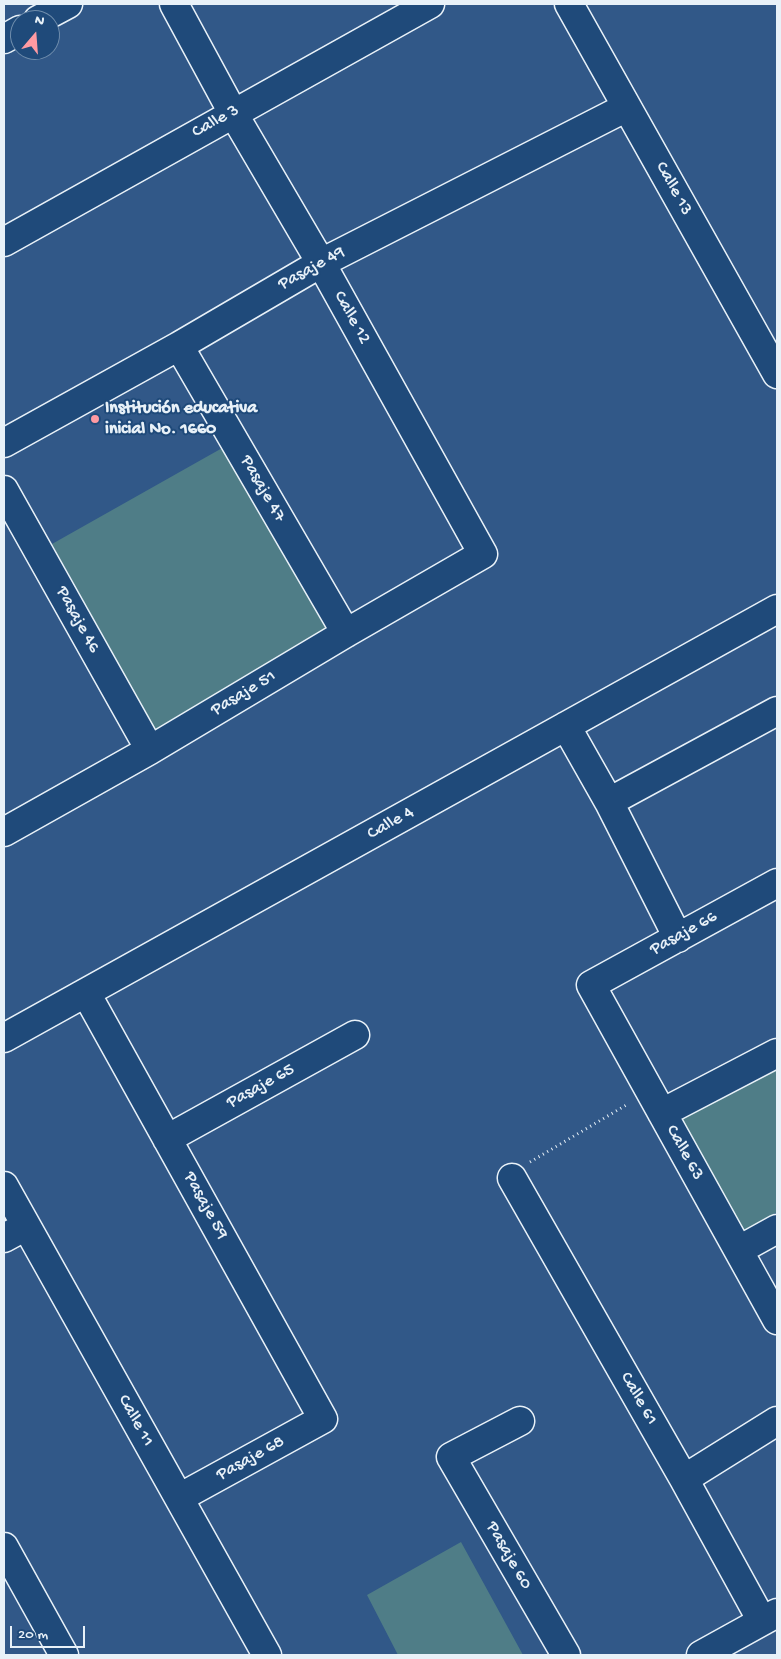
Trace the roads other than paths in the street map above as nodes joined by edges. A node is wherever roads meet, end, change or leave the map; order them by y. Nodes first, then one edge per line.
1 (68, 4) edge
2 (174, 4) edge
3 (430, 4) edge
4 (569, 4) edge
5 (57, 10) edge
6 (627, 107) junction
7 (233, 113) junction
8 (4, 242) edge
9 (321, 262) junction
10 (179, 346) junction
11 (777, 374) edge
12 (4, 443) edge
13 (4, 490) edge
14 (483, 554) joint
15 (777, 609) edge
16 (346, 633) junction
17 (777, 711) edge
18 (566, 726) junction
19 (150, 750) junction
20 (609, 802) junction
21 (5, 830) edge
22 (777, 883) edge
23 (678, 938) junction
24 (591, 986) joint
25 (86, 993) junction
26 (355, 1035) dead end
27 (4, 1038) edge
28 (777, 1053) edge
29 (656, 1102) junction
30 (167, 1139) junction
31 (512, 1178) road end
32 (4, 1186) edge
33 (777, 1229) edge
34 (15, 1232) edge
35 (739, 1250) junction
36 (777, 1320) edge
37 (323, 1419) joint
38 (520, 1421) dead end
39 (777, 1421) edge
40 (684, 1478) junction
41 (179, 1498) junction
42 (4, 1547) edge
43 (770, 1617) edge
44 (64, 1655) edge
45 (267, 1655) edge
46 (566, 1655) edge
47 (701, 1655) edge

1 - 5 street
2 - 7 street, Calle 12
3 - 7 street, Calle 3
4 - 6 street, Calle 13
6 - 9 street, Pasaje 49
6 - 11 street, Calle 13
7 - 8 street, Calle 3
7 - 9 street, Calle 12
9 - 10 street, Pasaje 49
9 - 14 street, Calle 12
10 - 12 street, Pasaje 49
10 - 16 street, Pasaje 47
13 - 19 street, Pasaje 46
14 - 16 street, Pasaje 51
15 - 18 street, Calle 4
16 - 19 street, Pasaje 51
17 - 20 street
18 - 20 street
18 - 25 street, Calle 4
19 - 21 street, Pasaje 51
20 - 23 street
22 - 23 street, Pasaje 66
23 - 24 street, Pasaje 66
24 - 29 street, Calle 63
25 - 27 street, Calle 4
25 - 30 street, Pasaje 59
26 - 30 street, Pasaje 65
28 - 29 street
29 - 35 street, Calle 63
30 - 37 street, Pasaje 59
31 - 40 street, Calle 61
32 - 34 street, Calle 11
33 - 35 street
34 - 41 street, Calle 11
35 - 36 street, Calle 63
37 - 41 street, Pasaje 68
38 - 46 street, Pasaje 60
39 - 40 street
40 - 43 street, Calle 61
41 - 45 street, Calle 11
42 - 44 street
43 - 47 street

